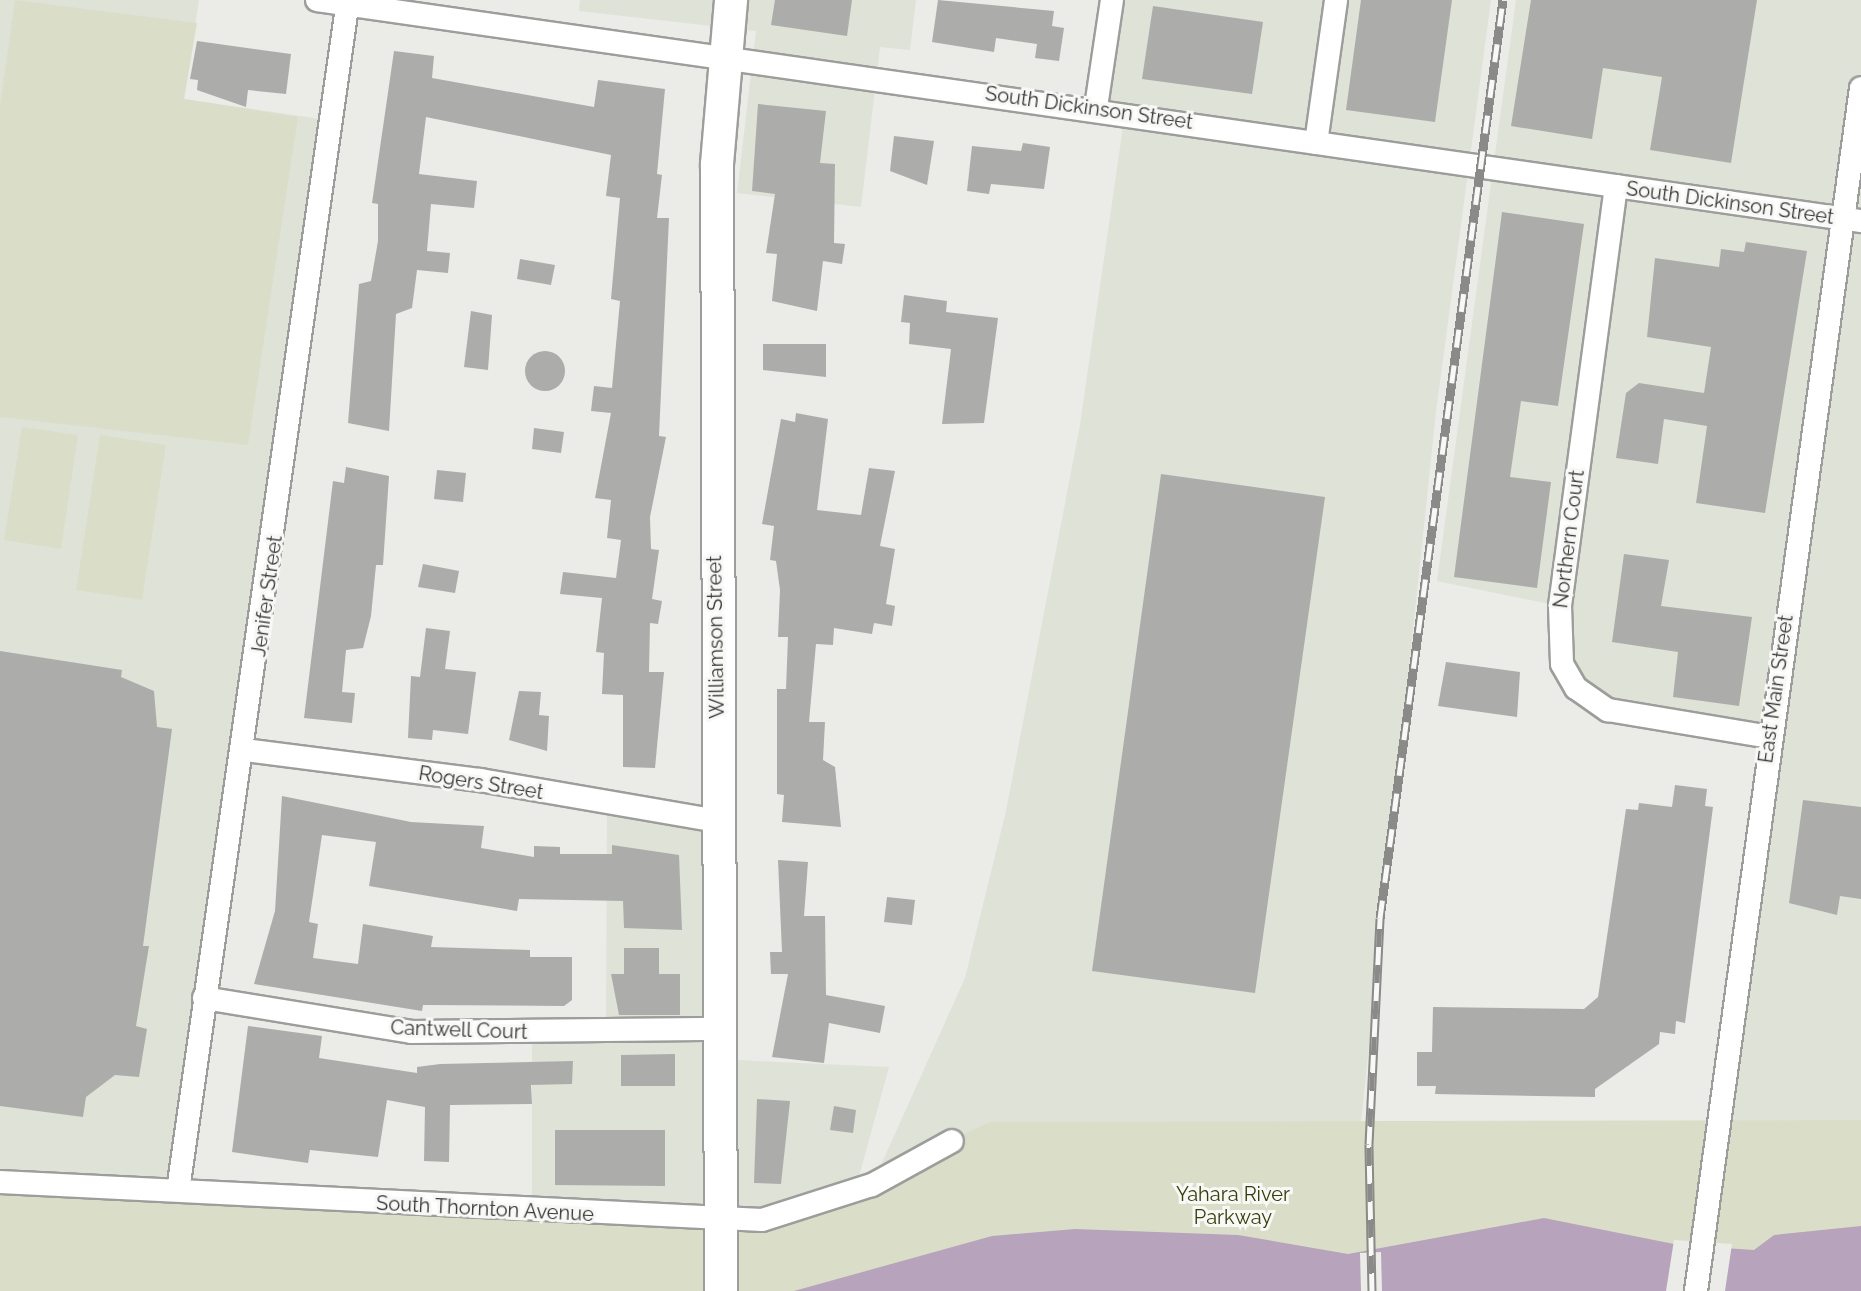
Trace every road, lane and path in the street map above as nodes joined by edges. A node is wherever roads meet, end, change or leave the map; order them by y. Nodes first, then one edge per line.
1 (317, 0) edge
2 (731, 0) edge
3 (1112, 0) edge
4 (1336, 0) edge
5 (348, 2) edge
6 (722, 59) junction
7 (1861, 88) edge
8 (1096, 107) junction
9 (1316, 143) junction
10 (1616, 186) junction
11 (1852, 220) edge
12 (1769, 737) junction
13 (245, 750) junction
14 (717, 821) junction
15 (204, 998) junction
16 (717, 1029) junction
17 (952, 1141) dead end
18 (0, 1182) edge
19 (178, 1190) junction
20 (716, 1222) junction
21 (720, 1283) edge
22 (1696, 1291) edge

1 - 5 street, South Dickinson Street
2 - 6 street, Williamson Street
3 - 8 street
4 - 9 street
5 - 6 street, South Dickinson Street
5 - 13 street, Jenifer Street
6 - 8 street, South Dickinson Street
6 - 14 street, Williamson Street
7 - 11 street, East Main Street
8 - 9 street, South Dickinson Street
9 - 10 street, South Dickinson Street
10 - 11 street, South Dickinson Street
10 - 12 street, Northern Court
11 - 12 street, East Main Street
12 - 22 street, East Main Street
13 - 14 street, Rogers Street
13 - 15 street, Jenifer Street
14 - 16 street, Williamson Street
15 - 16 street, Cantwell Court
15 - 19 street, Jenifer Street
16 - 20 street, Williamson Street
17 - 20 street, South Thornton Avenue
18 - 19 street, South Thornton Avenue
19 - 20 street, South Thornton Avenue
20 - 21 street, Williamson Street

